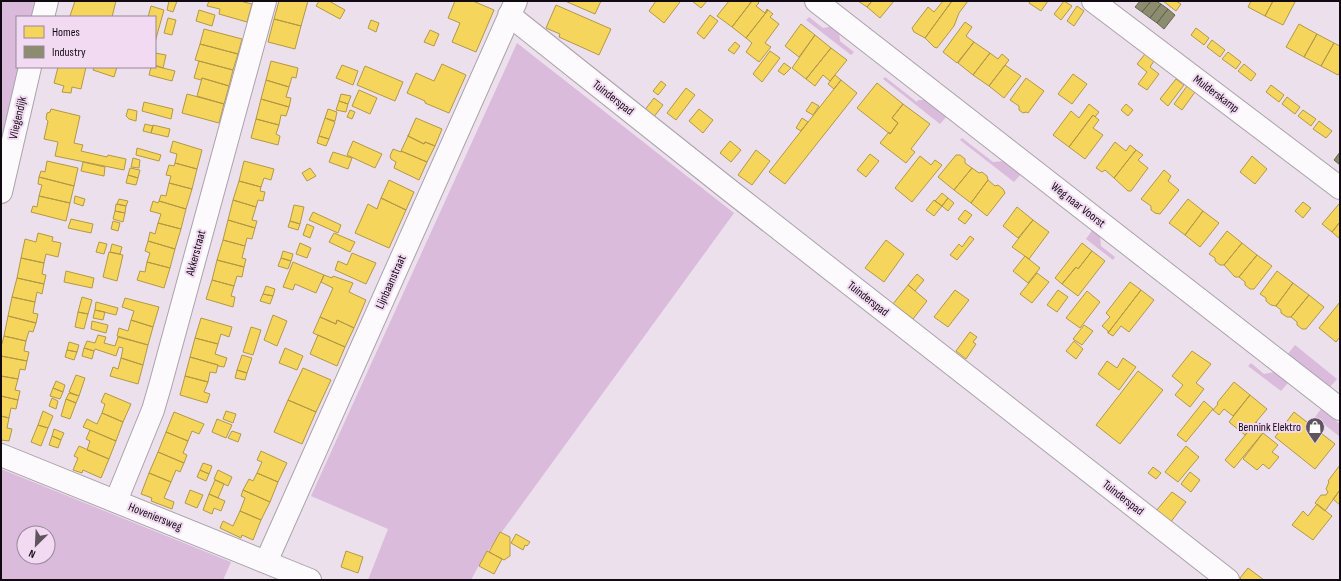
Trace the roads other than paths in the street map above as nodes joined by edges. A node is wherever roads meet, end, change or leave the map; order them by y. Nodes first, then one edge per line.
1 (47, 1) edge
2 (265, 1) edge
3 (816, 1) edge
4 (1093, 1) edge
5 (512, 8) edge
6 (43, 16) edge
7 (30, 68) edge
8 (1340, 188) edge
9 (1, 192) edge
10 (1340, 409) edge
11 (1, 455) edge
12 (116, 502) junction
13 (266, 562) junction
14 (310, 580) edge
15 (1228, 580) edge

1 - 6 street
2 - 12 street, Akkerstraat
3 - 10 street, Weg naar Voorst
4 - 8 street, Mulderskamp
5 - 13 street, Lijnbaanstraat
5 - 15 street, Tuinderspad
7 - 9 street, Vliegendijk
11 - 12 street, Hoveniersweg
12 - 13 street, Hoveniersweg
13 - 14 street, Hoveniersweg

